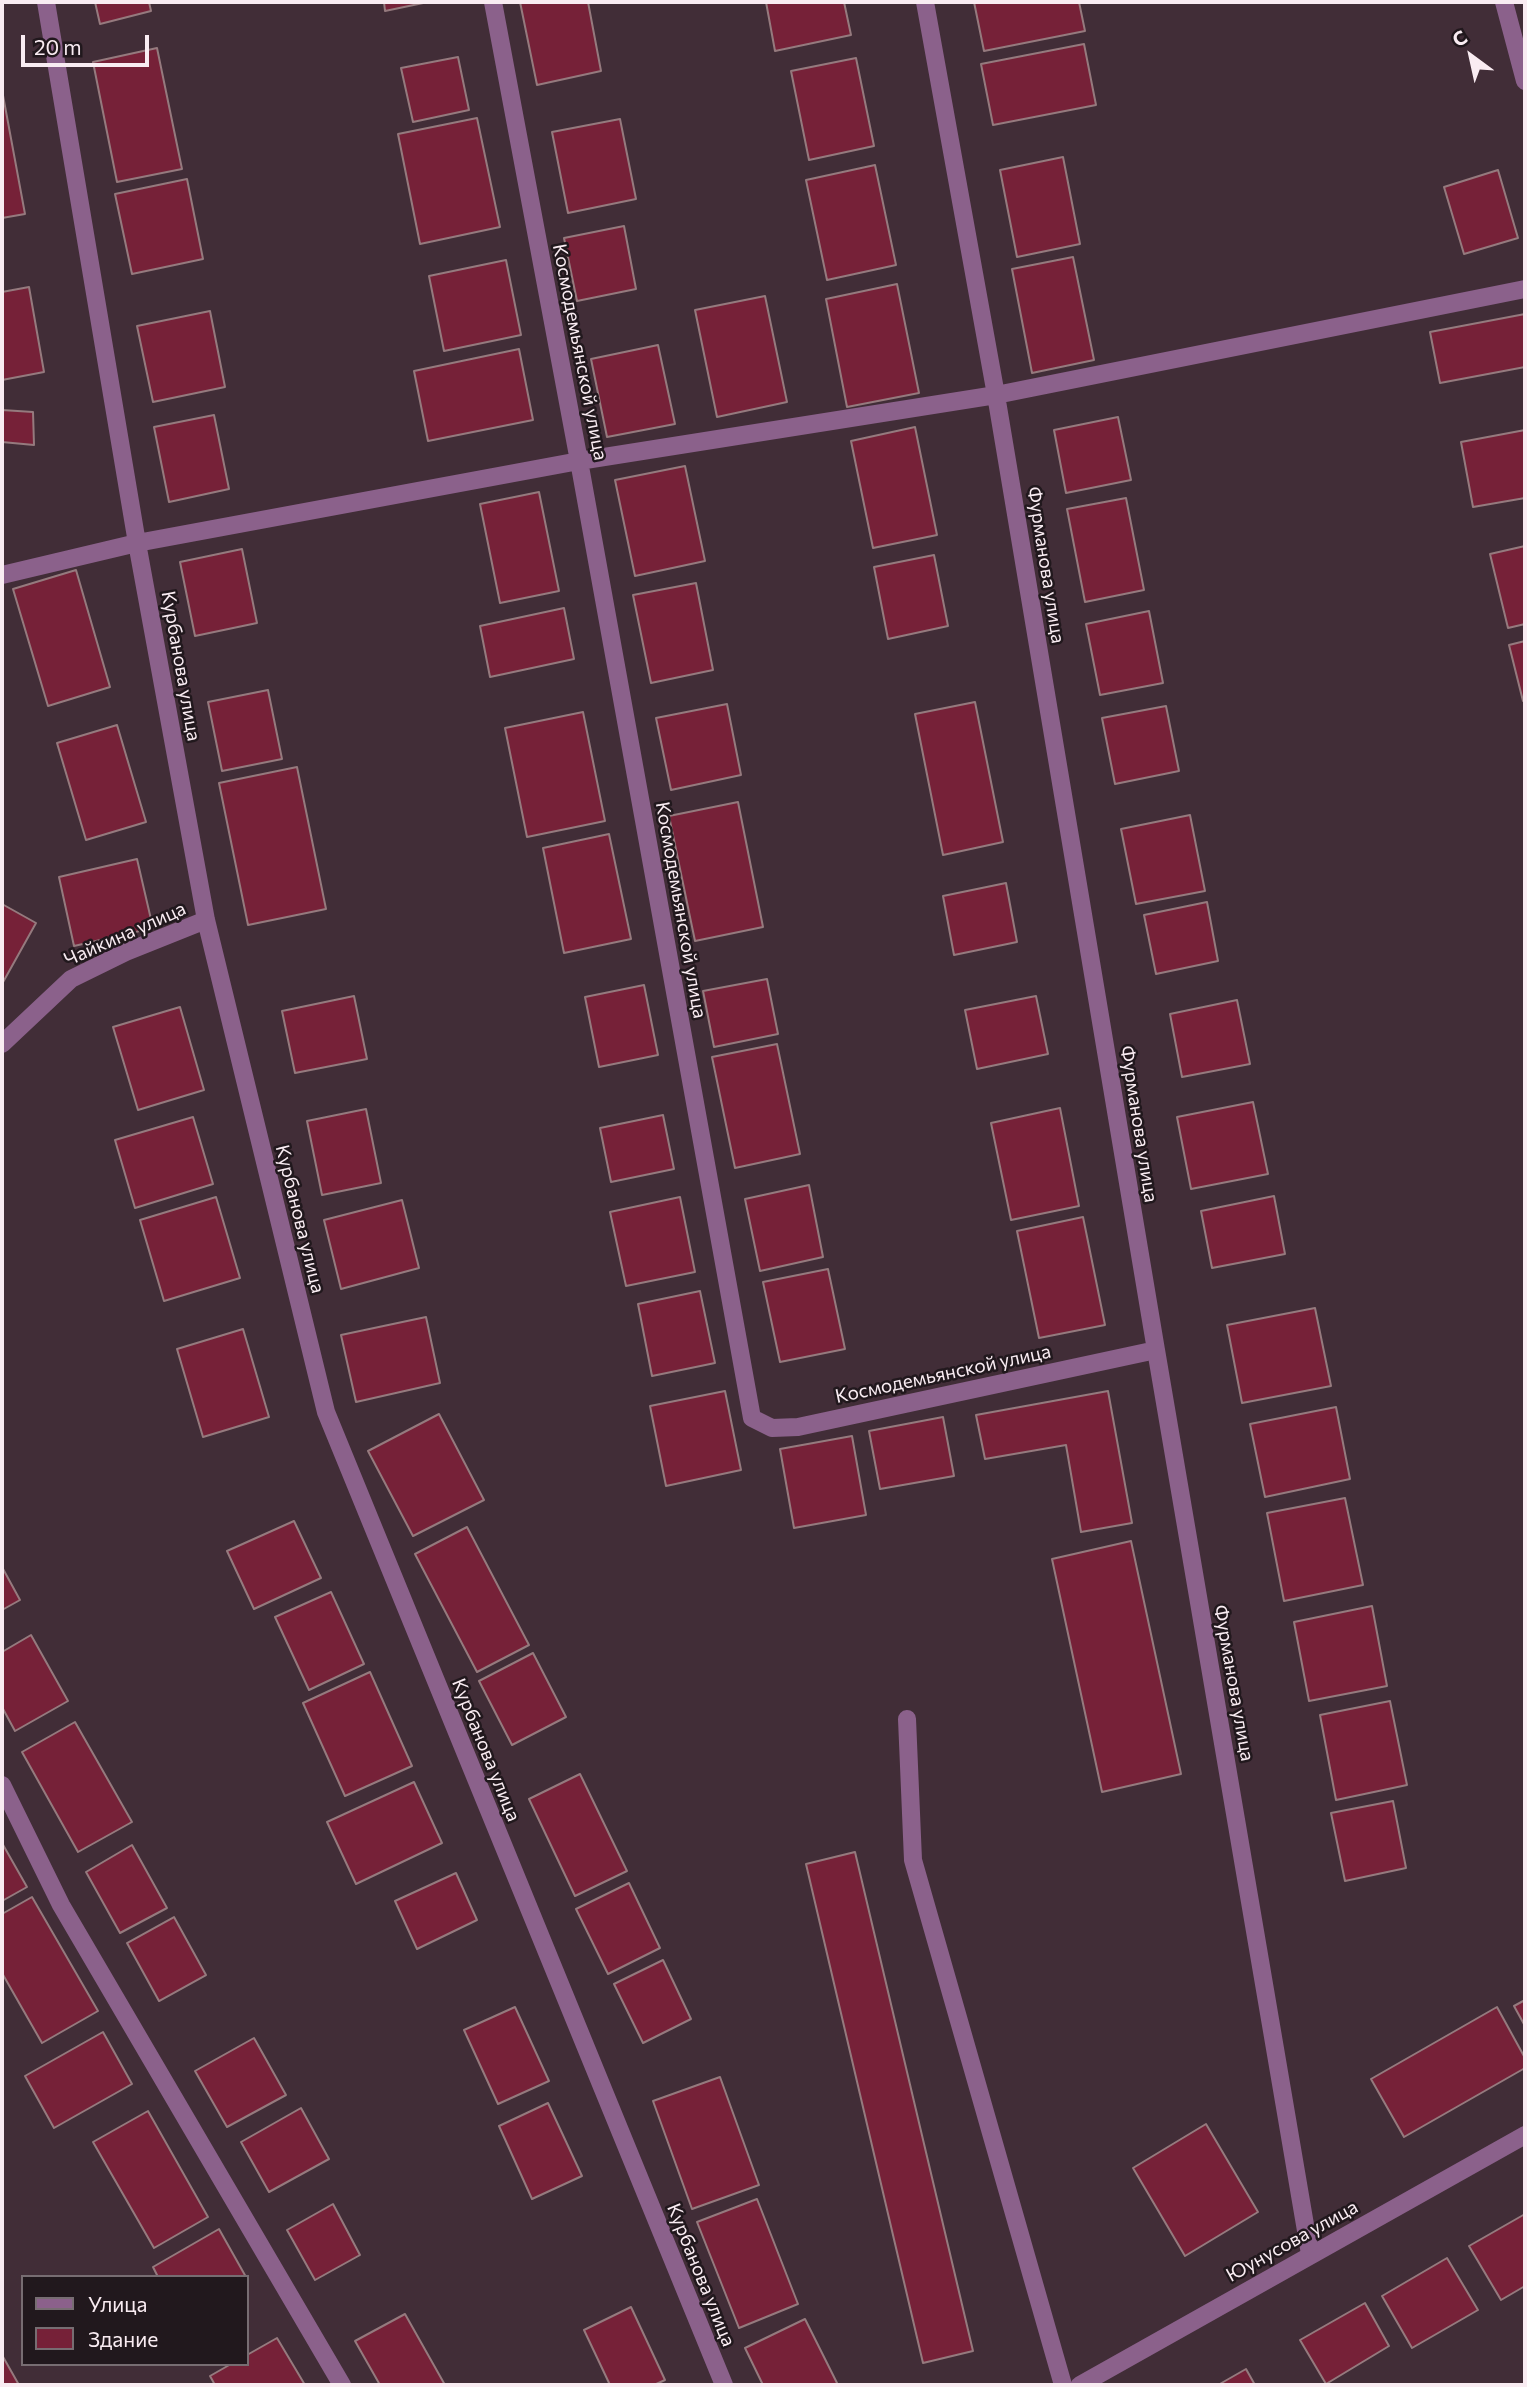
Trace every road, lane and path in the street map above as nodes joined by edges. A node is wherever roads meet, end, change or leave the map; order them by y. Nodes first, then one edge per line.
1 (46, 2) edge
2 (493, 2) edge
3 (925, 2) edge
4 (1504, 2) edge
5 (1525, 81) edge
6 (1525, 289) edge
7 (996, 395) junction
8 (579, 461) junction
9 (136, 543) junction
10 (2, 575) edge
11 (206, 920) junction
12 (2, 1044) edge
13 (1156, 1350) junction
14 (907, 1719) dead end
15 (2, 1785) edge
16 (1525, 2135) edge
17 (1310, 2254) junction
18 (342, 2385) edge
19 (724, 2385) edge
20 (1063, 2385) edge
21 (1080, 2385) edge

1 - 9 street, Курбанова улица
2 - 8 street, Космодемьянской улица
3 - 7 street, Фурманова улица
4 - 5 street
6 - 7 street
7 - 8 street
7 - 13 street, Фурманова улица
8 - 9 street
8 - 13 street, Космодемьянской улица
9 - 10 street
9 - 11 street, Курбанова улица
11 - 12 street, Чайкина улица
11 - 19 street, Курбанова улица
13 - 17 street, Фурманова улица
14 - 20 street
15 - 18 street
16 - 17 street, Юунусова улица
17 - 21 street, Юунусова улица

